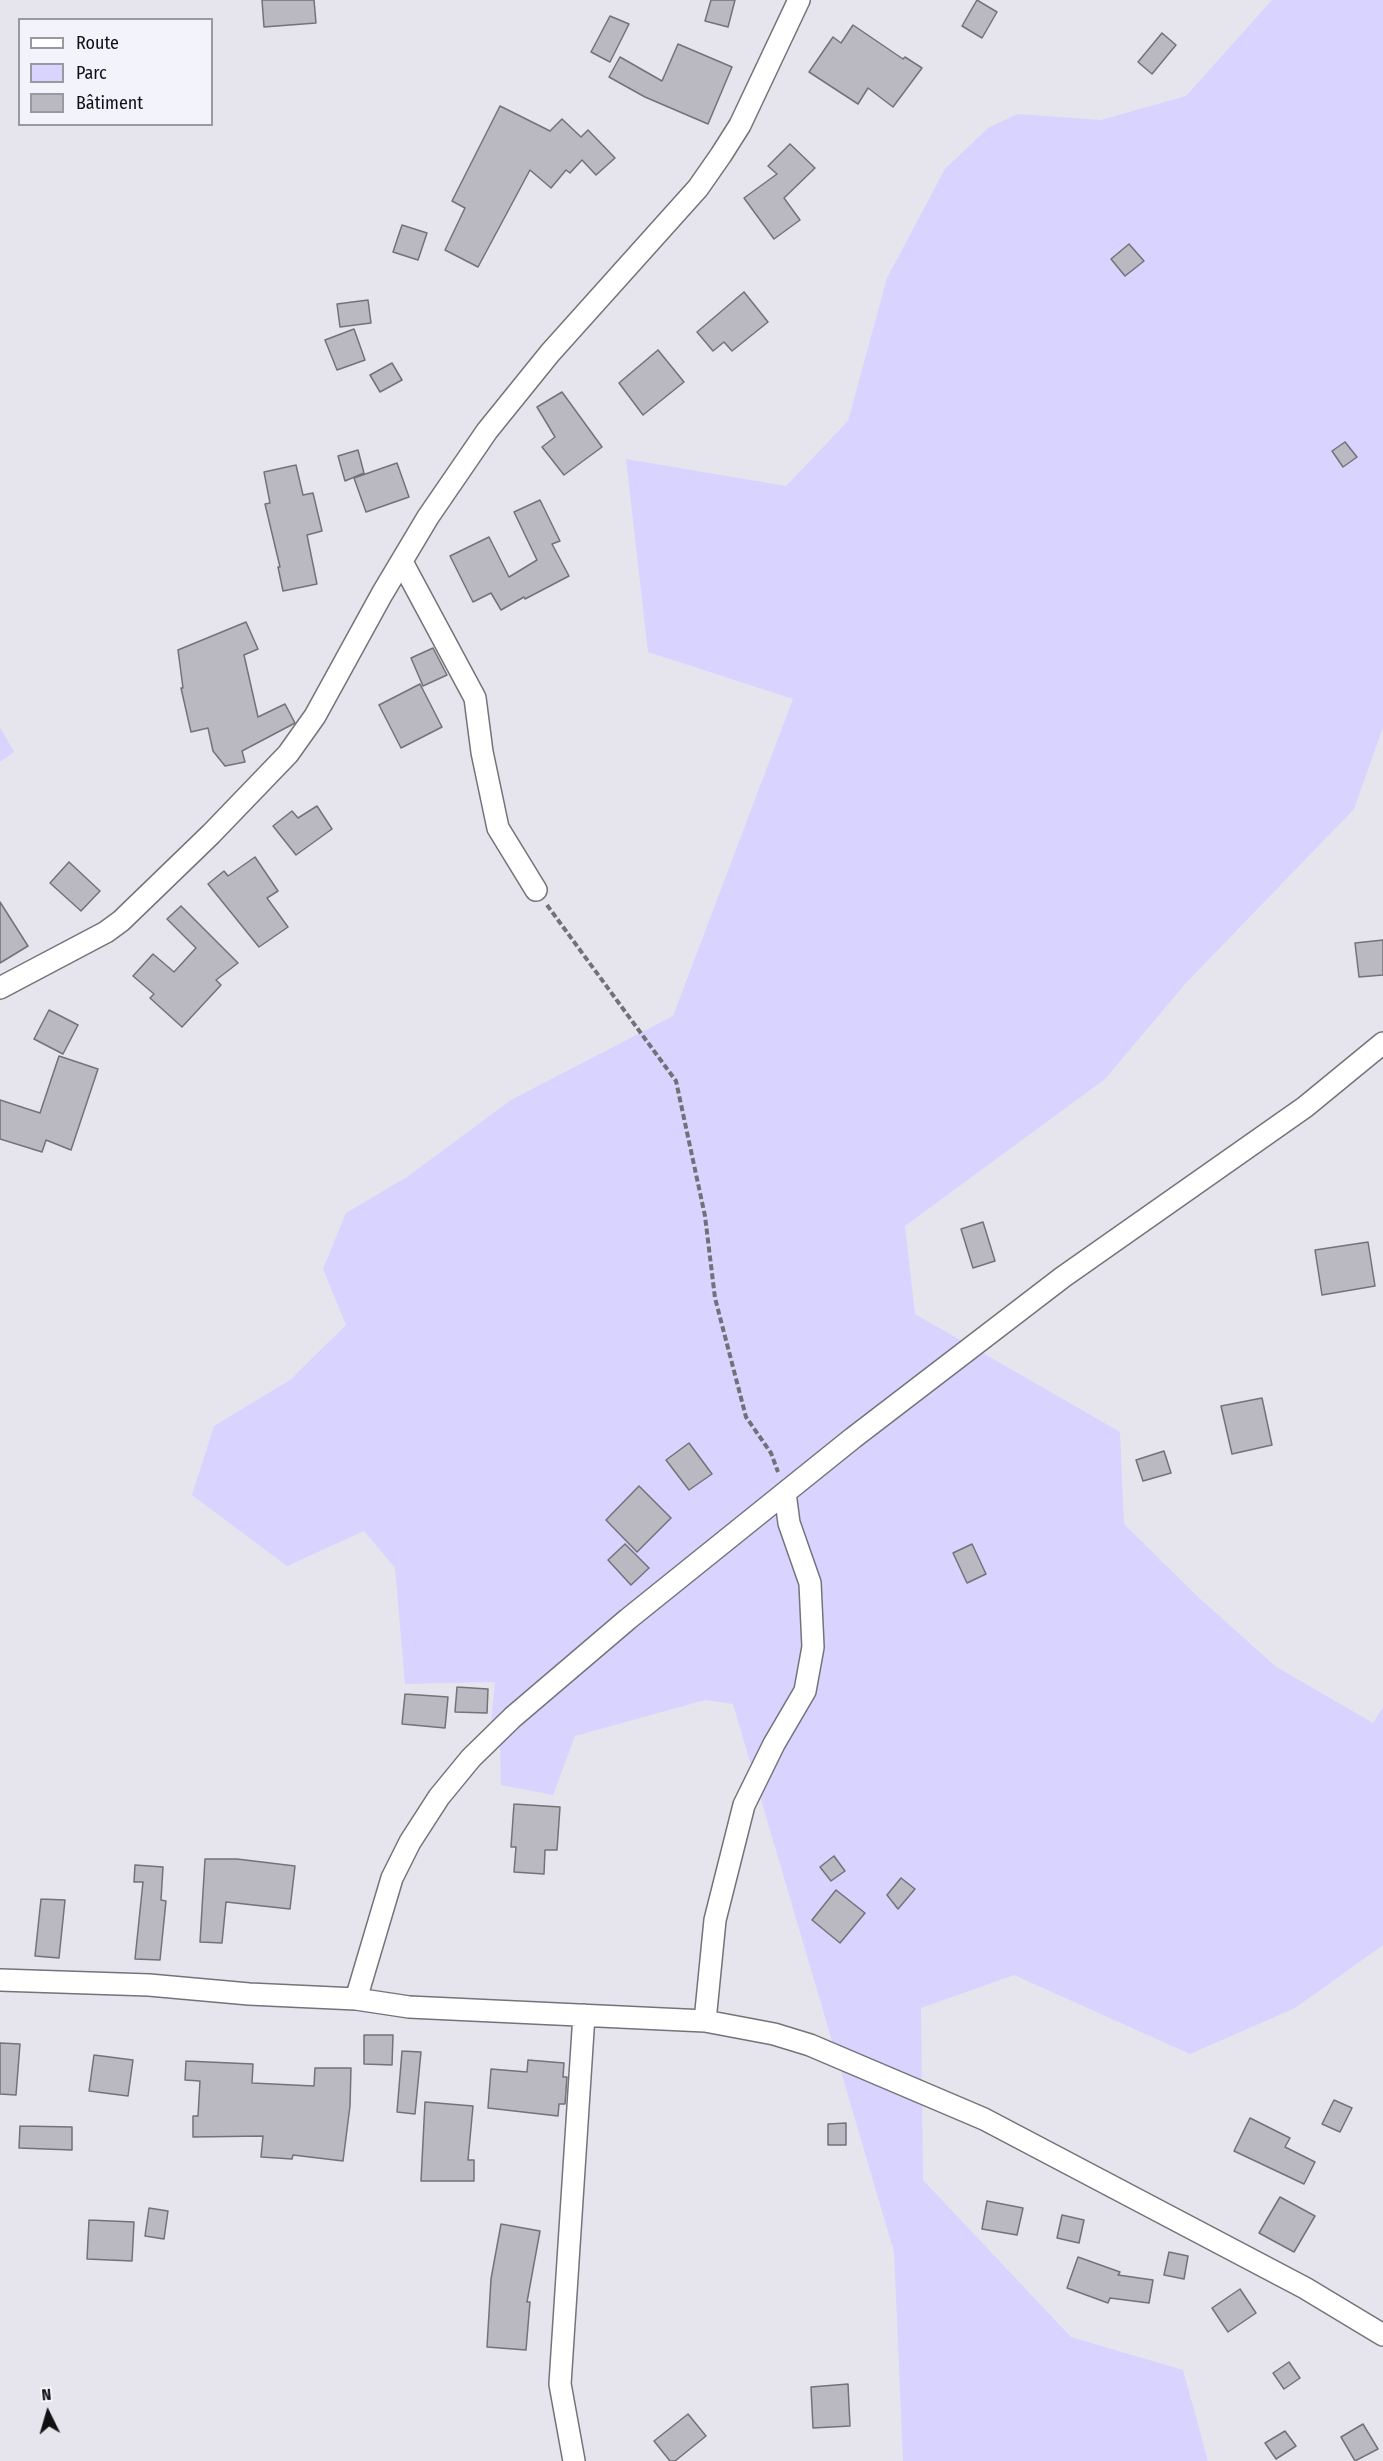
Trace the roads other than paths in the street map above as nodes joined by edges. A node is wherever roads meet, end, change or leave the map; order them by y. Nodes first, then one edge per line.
1 (799, 0) edge
2 (402, 562) junction
3 (536, 890) road end
4 (0, 988) edge
5 (1383, 1043) edge
6 (785, 1493) junction
7 (0, 1980) edge
8 (356, 1999) junction
9 (584, 2015) junction
10 (705, 2021) junction
11 (1383, 2335) edge
12 (574, 2461) edge

1 - 2 street
2 - 3 street
2 - 4 street
5 - 6 street
6 - 8 street
6 - 10 street
7 - 8 street
8 - 9 street
9 - 10 street
9 - 12 street
10 - 11 street

